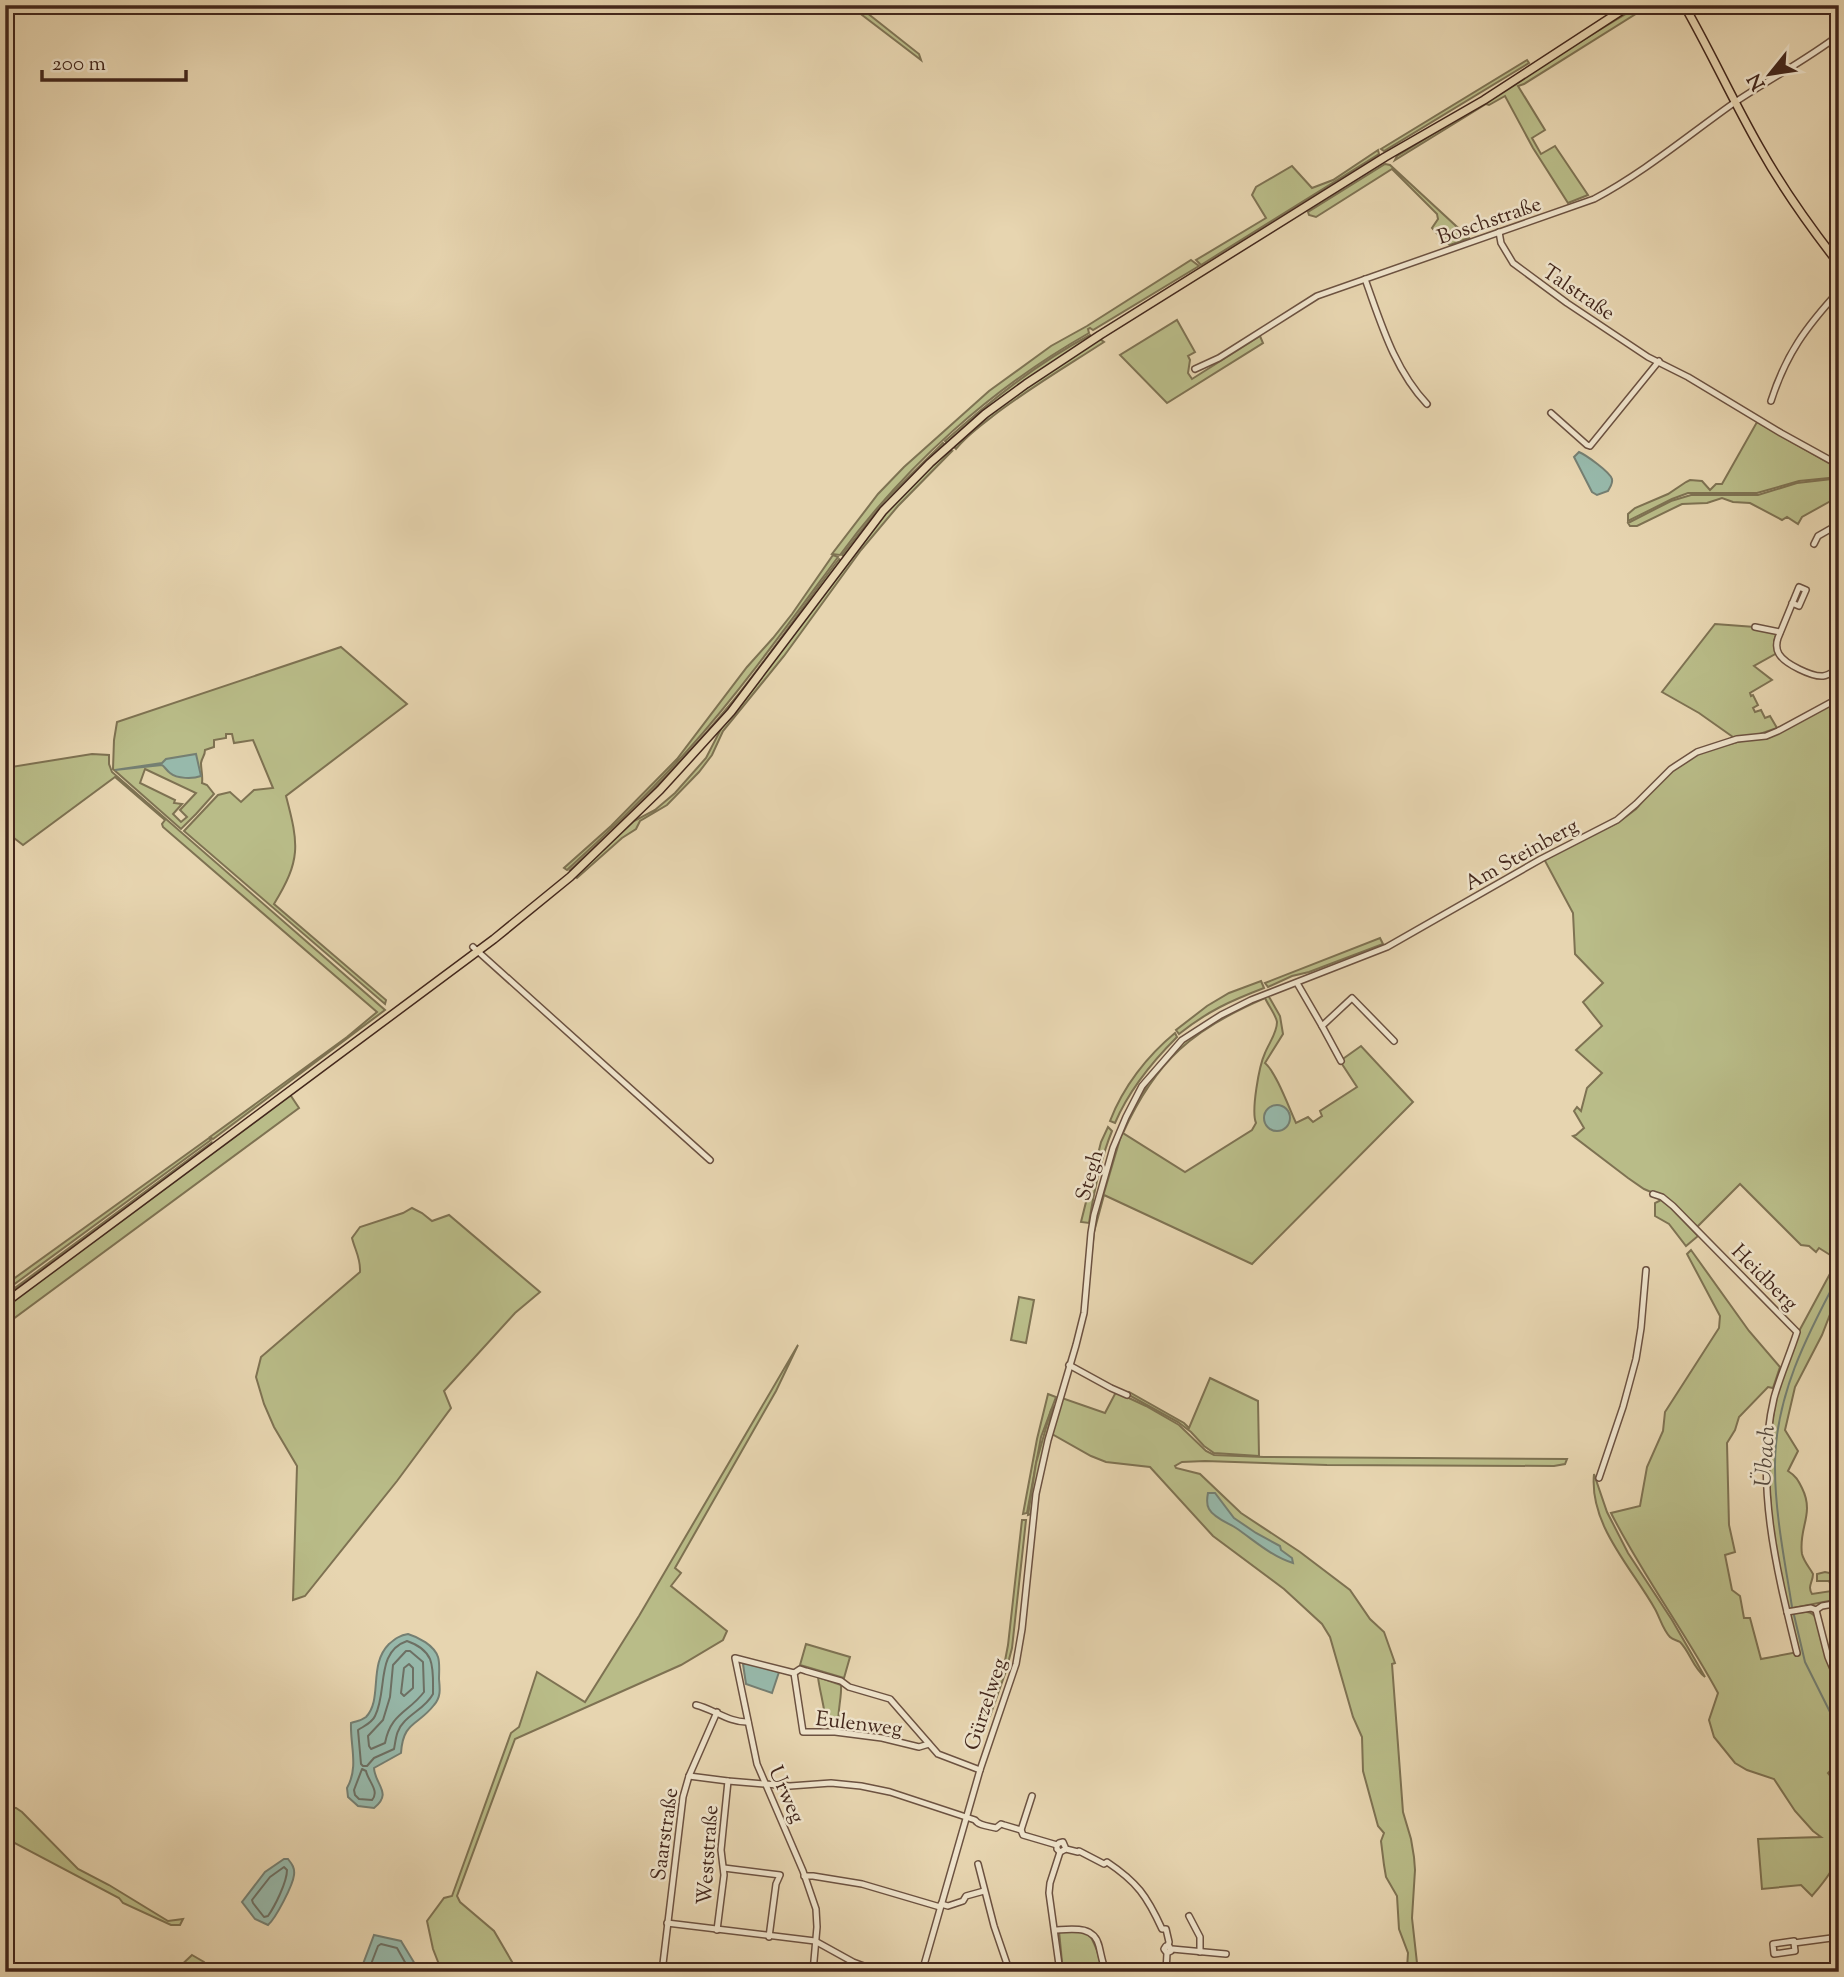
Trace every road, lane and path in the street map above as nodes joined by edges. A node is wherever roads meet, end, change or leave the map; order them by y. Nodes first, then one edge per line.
1 (1630, 5) edge
2 (1684, 5) edge
3 (1689, 5) edge
4 (1839, 34) edge
5 (1702, 35) junction
6 (1735, 102) junction
7 (1499, 232) junction
8 (1839, 264) edge
9 (1365, 279) junction
10 (1839, 291) edge
11 (1659, 361) junction
12 (1195, 369) dead end
13 (1771, 401) dead end
14 (1427, 404) dead end
15 (1551, 413) dead end
16 (1839, 465) edge
17 (1839, 524) edge
18 (1814, 544) dead end
19 (1792, 603) dead end
20 (1755, 627) dead end
21 (1780, 632) junction
22 (1839, 669) edge
23 (1839, 698) edge
24 (475, 949) junction
25 (1297, 983) junction
26 (1204, 1024) joint
27 (1322, 1026) junction
28 (1394, 1041) dead end
29 (1341, 1061) dead end
30 (710, 1160) dead end
31 (1653, 1194) dead end
32 (1646, 1270) dead end
33 (5, 1303) edge
34 (1069, 1365) junction
35 (1127, 1395) dead end
36 (1048, 1440) joint
37 (1599, 1478) dead end
38 (1839, 1603) edge
39 (1816, 1610) junction
40 (1794, 1611) junction
41 (1797, 1653) dead end
42 (794, 1673) junction
43 (1839, 1683) edge
44 (696, 1705) dead end
45 (717, 1712) junction
46 (748, 1722) junction
47 (929, 1744) junction
48 (980, 1770) junction
49 (689, 1776) junction
50 (728, 1782) junction
51 (765, 1784) junction
52 (1032, 1796) dead end
53 (967, 1817) junction
54 (1021, 1830) junction
55 (1061, 1849) junction
56 (978, 1864) dead end
57 (724, 1868) junction
58 (804, 1876) junction
59 (984, 1891) junction
60 (941, 1906) junction
61 (1189, 1916) dead end
62 (667, 1923) junction
63 (717, 1930) junction
64 (1055, 1930) junction
65 (769, 1937) junction
66 (1839, 1937) edge
67 (815, 1941) junction
68 (1794, 1943) dead end
69 (1169, 1949) junction
70 (1200, 1952) junction
71 (1226, 1954) dead end
72 (1106, 1971) edge
73 (662, 1972) edge
74 (813, 1972) edge
75 (880, 1972) edge
76 (922, 1972) edge
77 (1007, 1972) edge
78 (1060, 1972) edge
79 (1166, 1972) edge

1 - 24 main road
2 - 5 main road
3 - 5 main road
4 - 6 street, Boschstraße
5 - 6 main road
6 - 7 street, Boschstraße
6 - 8 main road
7 - 9 street, Boschstraße
7 - 11 street, Talstraße
9 - 12 street, Boschstraße
9 - 14 street
10 - 13 street
11 - 15 street
11 - 16 street, Talstraße
17 - 18 street
19 - 21 street
20 - 21 street
21 - 22 street
23 - 25 street, Am Steinberg
24 - 30 street
24 - 33 main road
25 - 26 street, Am Steinberg
25 - 27 street
26 - 34 street, Stegh
27 - 28 street
27 - 29 street
31 - 40 street, Heidberg
32 - 37 street
34 - 35 street
34 - 36 street, Stegh
36 - 48 street, Gürzelweg
38 - 39 street
39 - 40 street
39 - 43 street
40 - 41 street, Heidberg
42 - 46 street, Urweg
42 - 47 street
42 - 47 street, Eulenweg
44 - 45 street
45 - 46 street
45 - 49 street, Saarstraße
46 - 51 street, Urweg
47 - 48 street
48 - 53 street, Gürzelweg
49 - 50 street
49 - 62 street, Saarstraße
50 - 51 street
50 - 57 street, Weststraße
51 - 53 street
51 - 58 street, Urweg
52 - 54 street
53 - 54 street
53 - 60 street, Gürzelweg
54 - 55 street
55 - 64 street
55 - 69 street
56 - 59 street
57 - 63 street, Weststraße
57 - 65 street
58 - 60 street
58 - 67 street, Urweg
59 - 60 street
59 - 77 street
60 - 76 street, Gürzelweg
61 - 70 street
62 - 63 street
62 - 73 street, Saarstraße
63 - 65 street
64 - 72 street
64 - 78 street
65 - 67 street
66 - 68 street
67 - 74 street, Urweg
67 - 75 street
69 - 70 street
69 - 79 street
70 - 71 street

